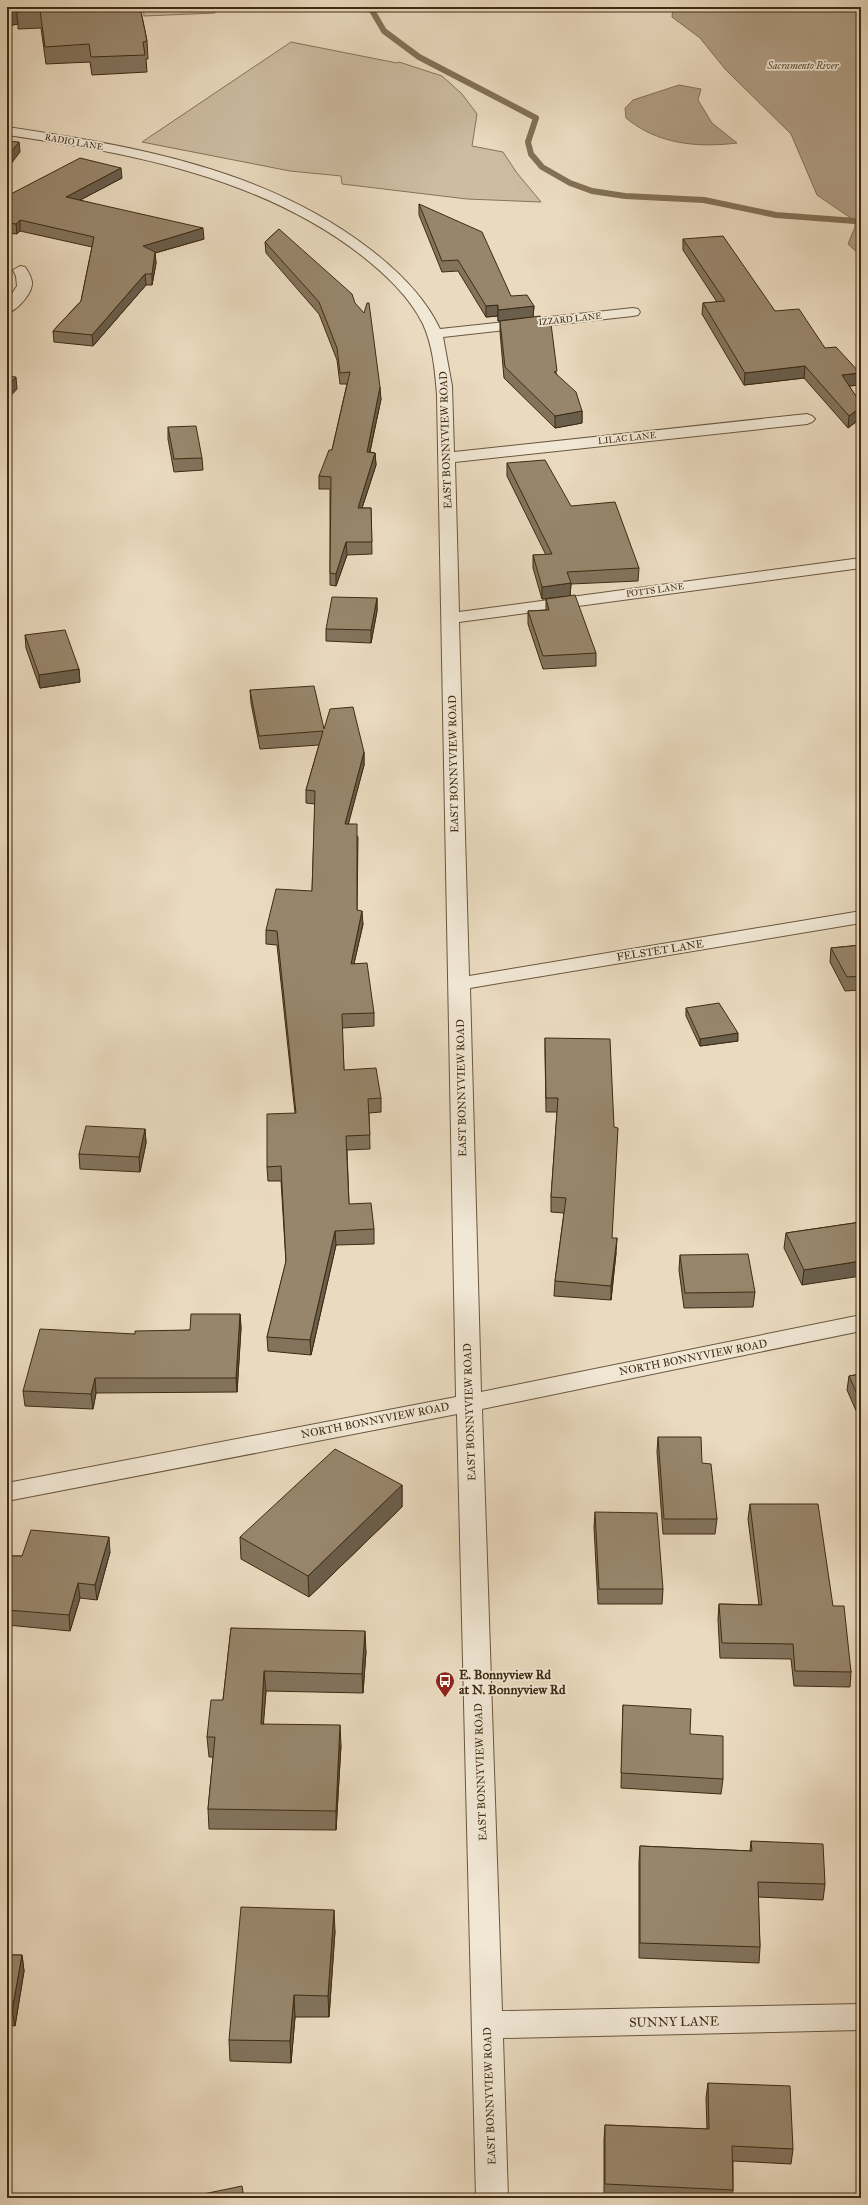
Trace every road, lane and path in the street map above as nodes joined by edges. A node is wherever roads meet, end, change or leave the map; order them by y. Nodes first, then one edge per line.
1 (7, 131) edge
2 (141, 155) joint
3 (20, 270) dead end
4 (7, 309) edge
5 (634, 312) dead end
6 (434, 334) junction
7 (807, 419) dead end
8 (446, 458) junction
9 (861, 563) edge
10 (450, 618) junction
11 (861, 916) edge
12 (458, 984) junction
13 (861, 1323) edge
14 (469, 1403) junction
15 (7, 1492) edge
16 (861, 2017) edge
17 (487, 2025) junction
18 (492, 2198) edge

1 - 2 street, RADIO LANE
2 - 6 street, EAST BONNYVIEW ROAD
3 - 4 street
5 - 6 street, IZZARD LANE
6 - 8 street, EAST BONNYVIEW ROAD
7 - 8 street, LILAC LANE
8 - 10 street, EAST BONNYVIEW ROAD
9 - 10 street, POTTS LANE
10 - 12 street, EAST BONNYVIEW ROAD
11 - 12 street, FELSTET LANE
12 - 14 street, EAST BONNYVIEW ROAD
13 - 14 street, NORTH BONNYVIEW ROAD
14 - 15 street, NORTH BONNYVIEW ROAD
14 - 17 street, EAST BONNYVIEW ROAD
16 - 17 street, SUNNY LANE
17 - 18 street, EAST BONNYVIEW ROAD

